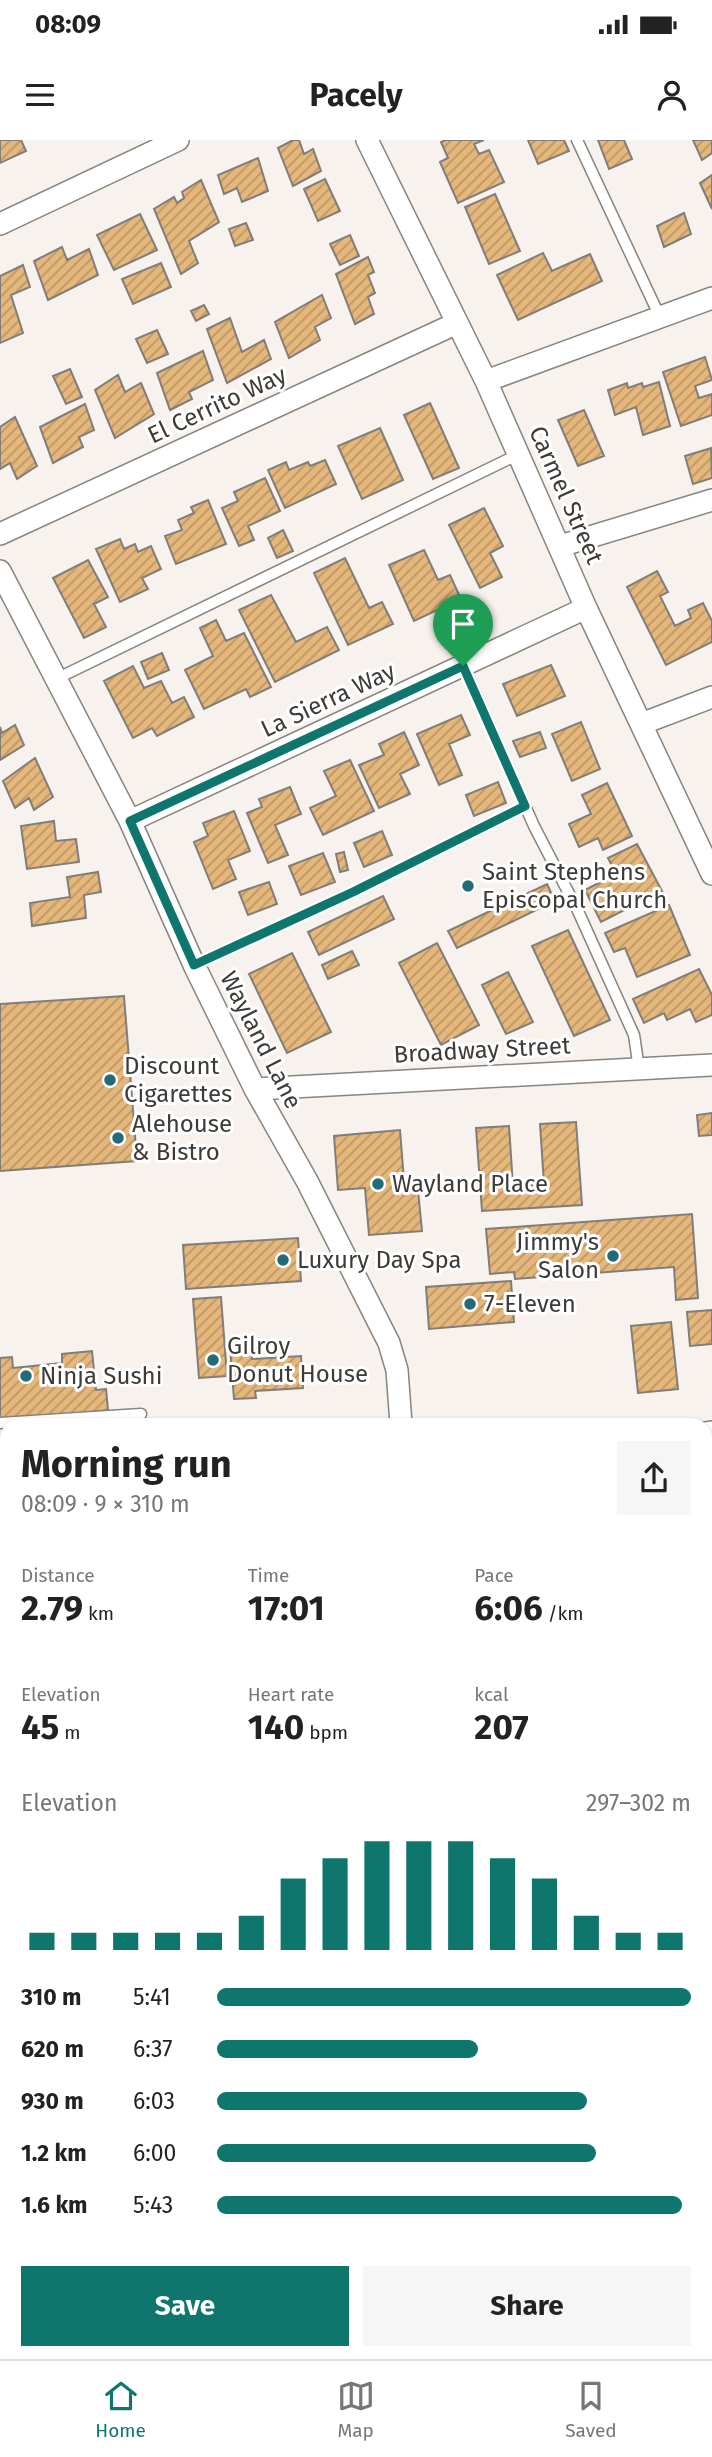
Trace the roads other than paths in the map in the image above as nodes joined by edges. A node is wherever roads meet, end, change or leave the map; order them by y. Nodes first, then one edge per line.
1 (178, 140) edge
2 (367, 140) edge
3 (577, 140) edge
4 (0, 224) edge
5 (712, 298) edge
6 (660, 317) junction
7 (457, 323) junction
8 (486, 381) junction
9 (519, 454) junction
10 (712, 500) edge
11 (0, 534) edge
12 (560, 546) junction
13 (0, 570) edge
14 (586, 608) junction
15 (463, 666) junction
16 (56, 679) junction
17 (712, 697) edge
18 (641, 723) junction
19 (525, 806) junction
20 (130, 821) junction
21 (712, 874) edge
22 (194, 965) junction
23 (712, 1065) edge
24 (639, 1069) junction
25 (255, 1089) junction
26 (141, 1414) dead end
27 (78, 1418) edge
28 (401, 1418) edge

1 - 4 street
2 - 7 street, Carmel Street
3 - 6 lane
5 - 6 street
6 - 8 street
7 - 8 street, Carmel Street
7 - 11 street, El Cerrito Way
8 - 9 street, Carmel Street
9 - 12 street, Carmel Street
9 - 16 lane
10 - 12 street
12 - 14 street, Carmel Street
13 - 16 street, Wayland Lane
14 - 15 street, La Sierra Way
14 - 18 street, Carmel Street
15 - 19 lane
15 - 20 street, La Sierra Way
16 - 20 street, Wayland Lane
17 - 18 street
18 - 21 street, Carmel Street
19 - 22 lane
19 - 24 lane
20 - 22 street, Wayland Lane
22 - 25 street, Wayland Lane
23 - 24 street, Broadway Street
24 - 25 street, Broadway Street
25 - 28 street, Wayland Lane
26 - 27 lane

